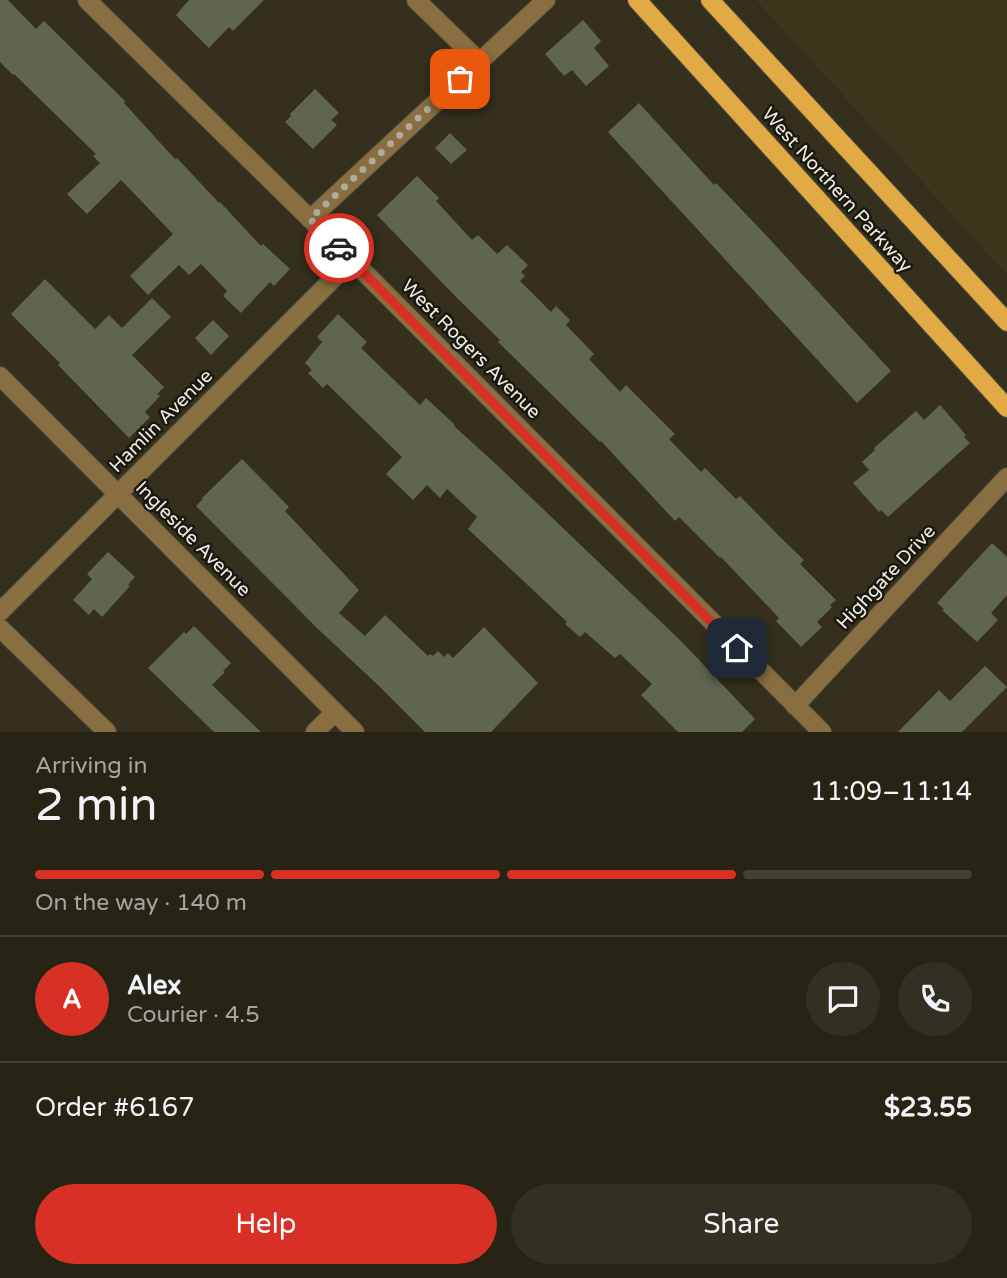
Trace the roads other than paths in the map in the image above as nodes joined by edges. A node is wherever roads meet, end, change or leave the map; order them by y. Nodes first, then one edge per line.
1 (87, 0) edge
2 (416, 0) edge
3 (546, 0) edge
4 (637, 0) edge
5 (710, 0) edge
6 (479, 61) junction
7 (310, 219) junction
8 (352, 260) junction
9 (1007, 322) edge
10 (0, 376) edge
11 (1007, 408) edge
12 (1007, 477) edge
13 (118, 493) junction
14 (0, 612) edge
15 (0, 628) edge
16 (795, 706) junction
17 (335, 712) junction
18 (107, 732) edge
19 (315, 732) edge
20 (355, 732) edge
21 (822, 732) edge

1 - 7 street, West Rogers Avenue
2 - 6 street
3 - 6 street
4 - 11 main road, West Northern Parkway
5 - 9 main road, West Northern Parkway
6 - 7 street
7 - 8 street, West Rogers Avenue
8 - 13 street, Hamlin Avenue
8 - 16 street, West Rogers Avenue
10 - 13 street, Ingleside Avenue
12 - 16 street, Highgate Drive
13 - 14 street, Hamlin Avenue
13 - 17 street, Ingleside Avenue
15 - 18 street
16 - 21 street, West Rogers Avenue
17 - 19 street
17 - 20 street, Ingleside Avenue

